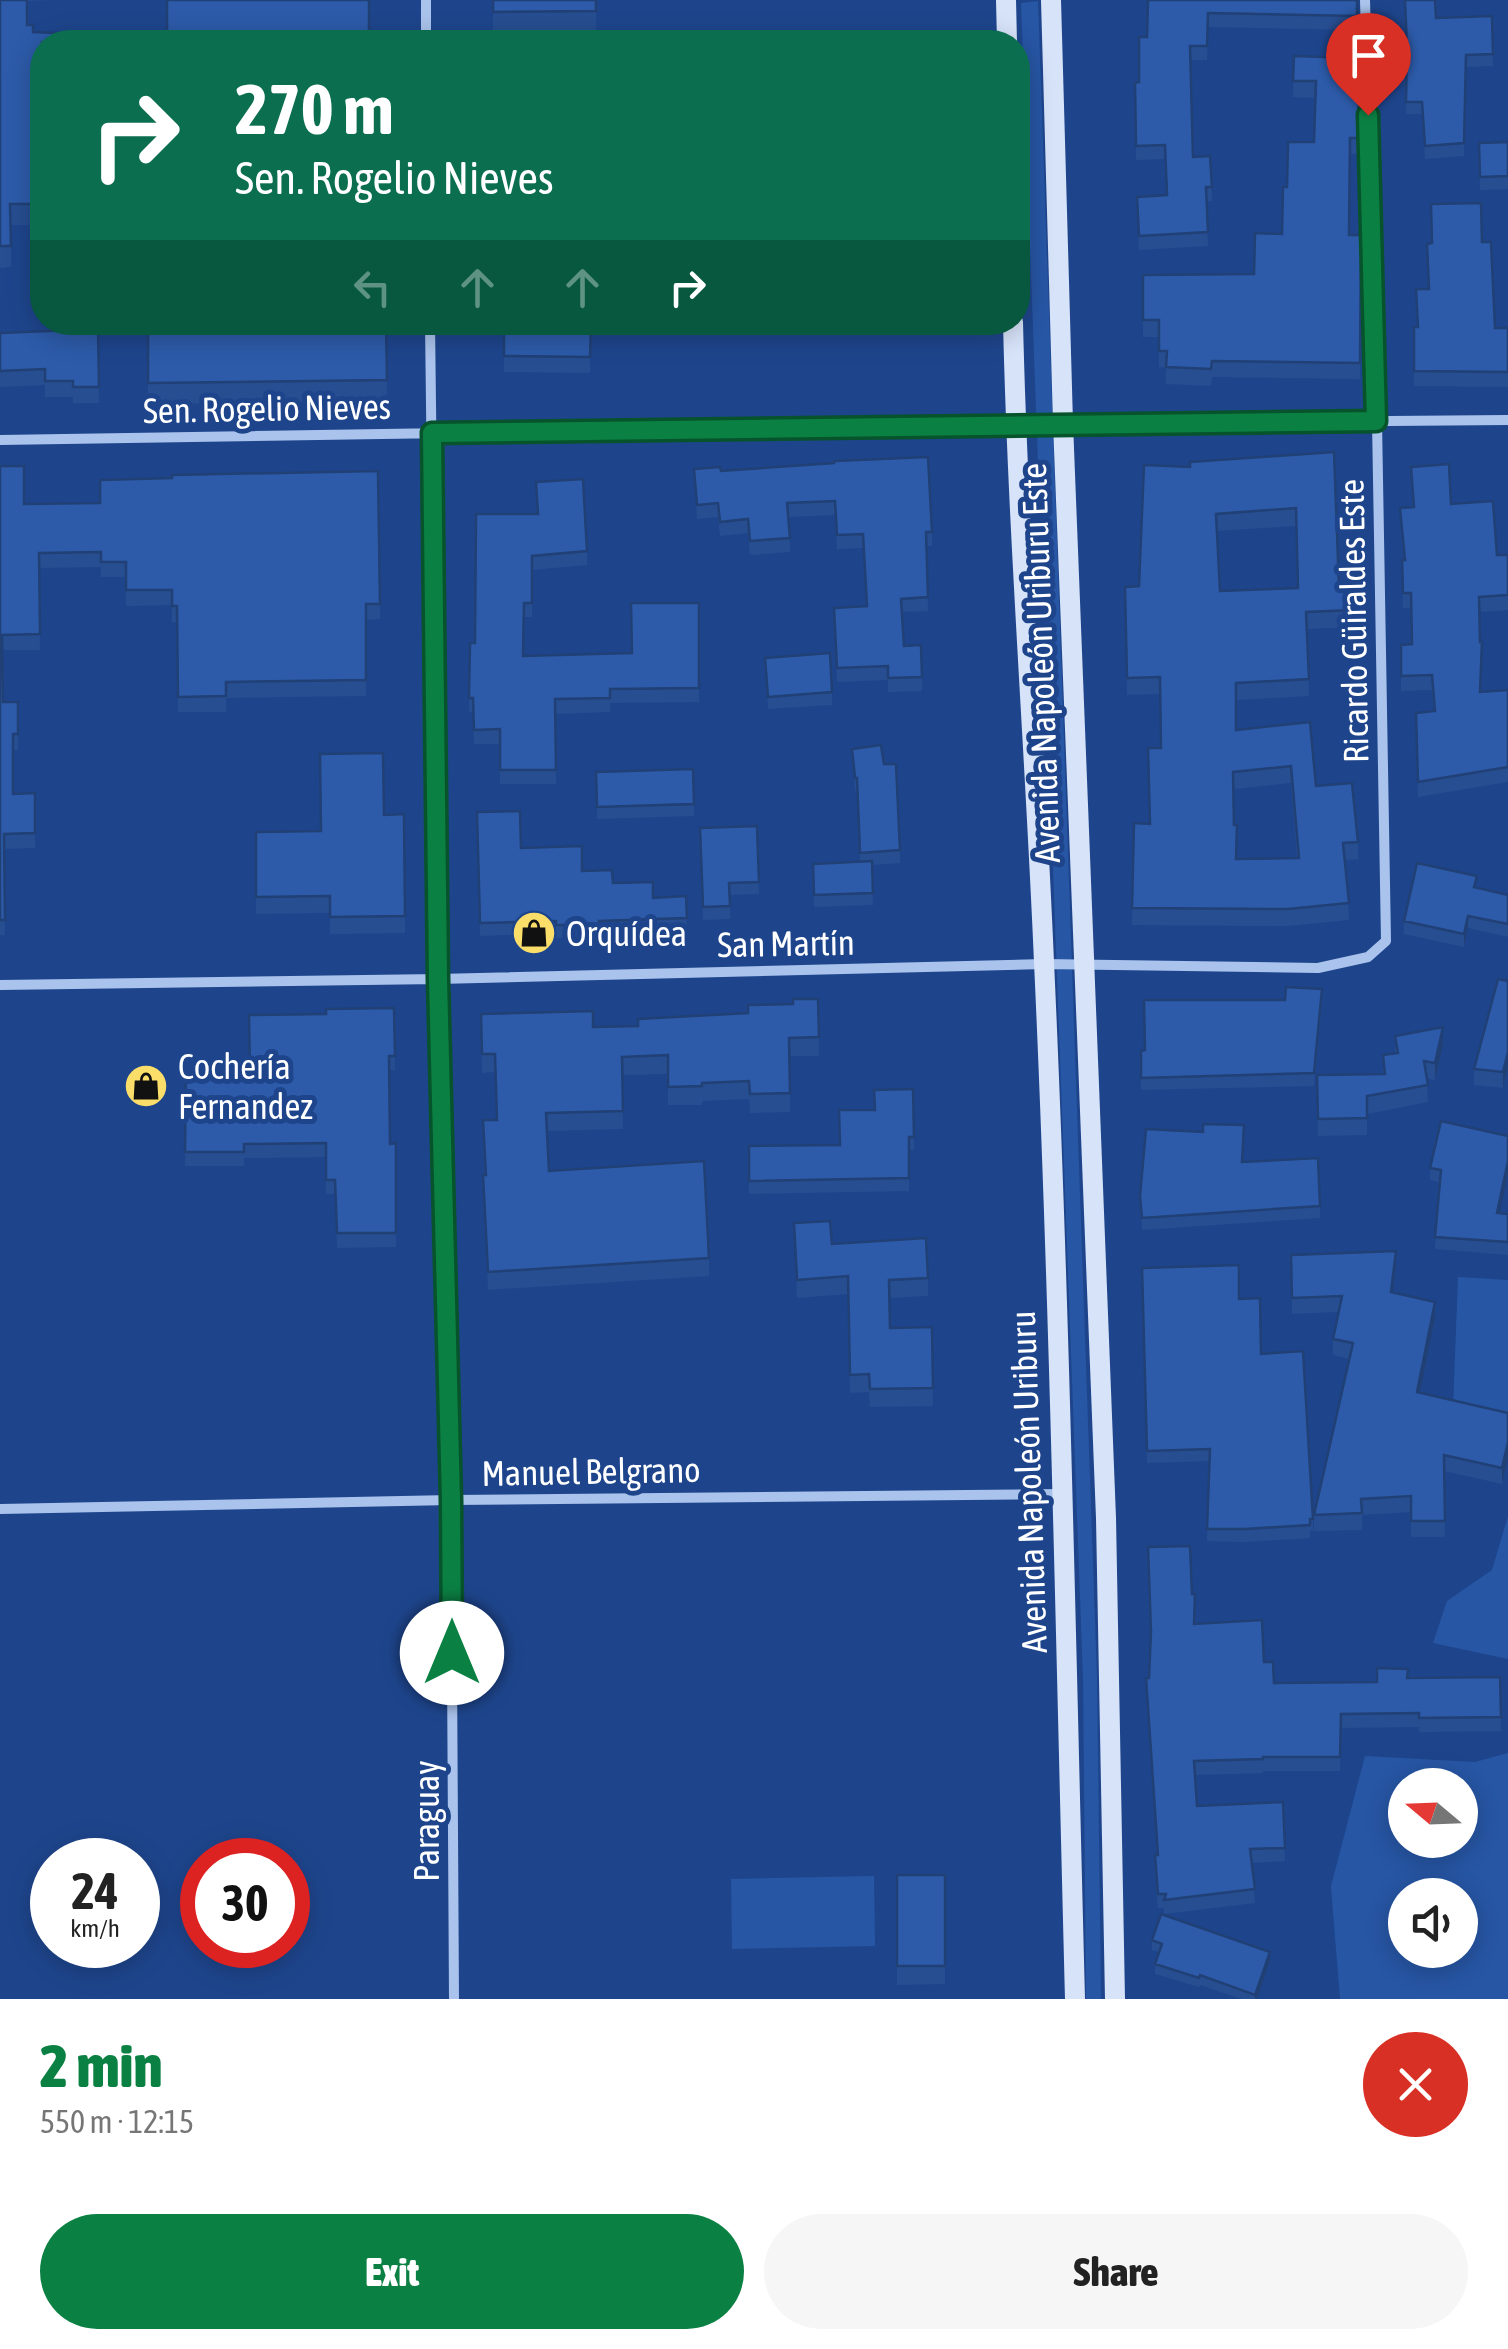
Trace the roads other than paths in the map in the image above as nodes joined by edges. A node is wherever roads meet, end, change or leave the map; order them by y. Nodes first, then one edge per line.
1 (426, 0) edge
2 (1006, 0) edge
3 (1050, 0) edge
4 (1365, 0) edge
5 (426, 30) edge
6 (1007, 30) edge
7 (430, 335) edge
8 (1013, 335) edge
9 (1508, 420) edge
10 (1376, 421) junction
11 (1063, 423) junction
12 (1016, 424) junction
13 (432, 433) junction
14 (0, 440) edge
15 (1386, 941) joint
16 (1044, 964) junction
17 (1085, 964) junction
18 (438, 979) junction
19 (0, 985) edge
20 (1062, 1494) junction
21 (451, 1500) junction
22 (0, 1509) edge
23 (454, 1999) edge
24 (1074, 1999) edge
25 (1115, 1999) edge

1 - 5 street
2 - 6 main road
3 - 11 main road, Avenida Napoleón Uriburu Este
4 - 10 street, Ricardo Güiraldes Este
7 - 13 street, Paraguay
8 - 12 main road, Avenida Napoleón Uriburu Este
9 - 10 street, Sen. Rogelio Nieves
10 - 11 street, Sen. Rogelio Nieves
10 - 15 street, Ricardo Güiraldes Este
11 - 12 street, Sen. Rogelio Nieves
11 - 17 main road, Avenida Napoleón Uriburu Este
12 - 13 street, Sen. Rogelio Nieves
12 - 16 main road, Avenida Napoleón Uriburu Este
13 - 14 street, Sen. Rogelio Nieves
13 - 18 street, Paraguay
15 - 17 street, San Martín
16 - 17 street, San Martín
16 - 18 street, San Martín
16 - 20 main road, Avenida Napoleón Uriburu
17 - 25 main road
18 - 19 street, San Martín
18 - 21 street, Paraguay
20 - 21 street, Manuel Belgrano
20 - 24 main road, Avenida Napoleón Uriburu
21 - 22 street, Manuel Belgrano
21 - 23 street, Paraguay

